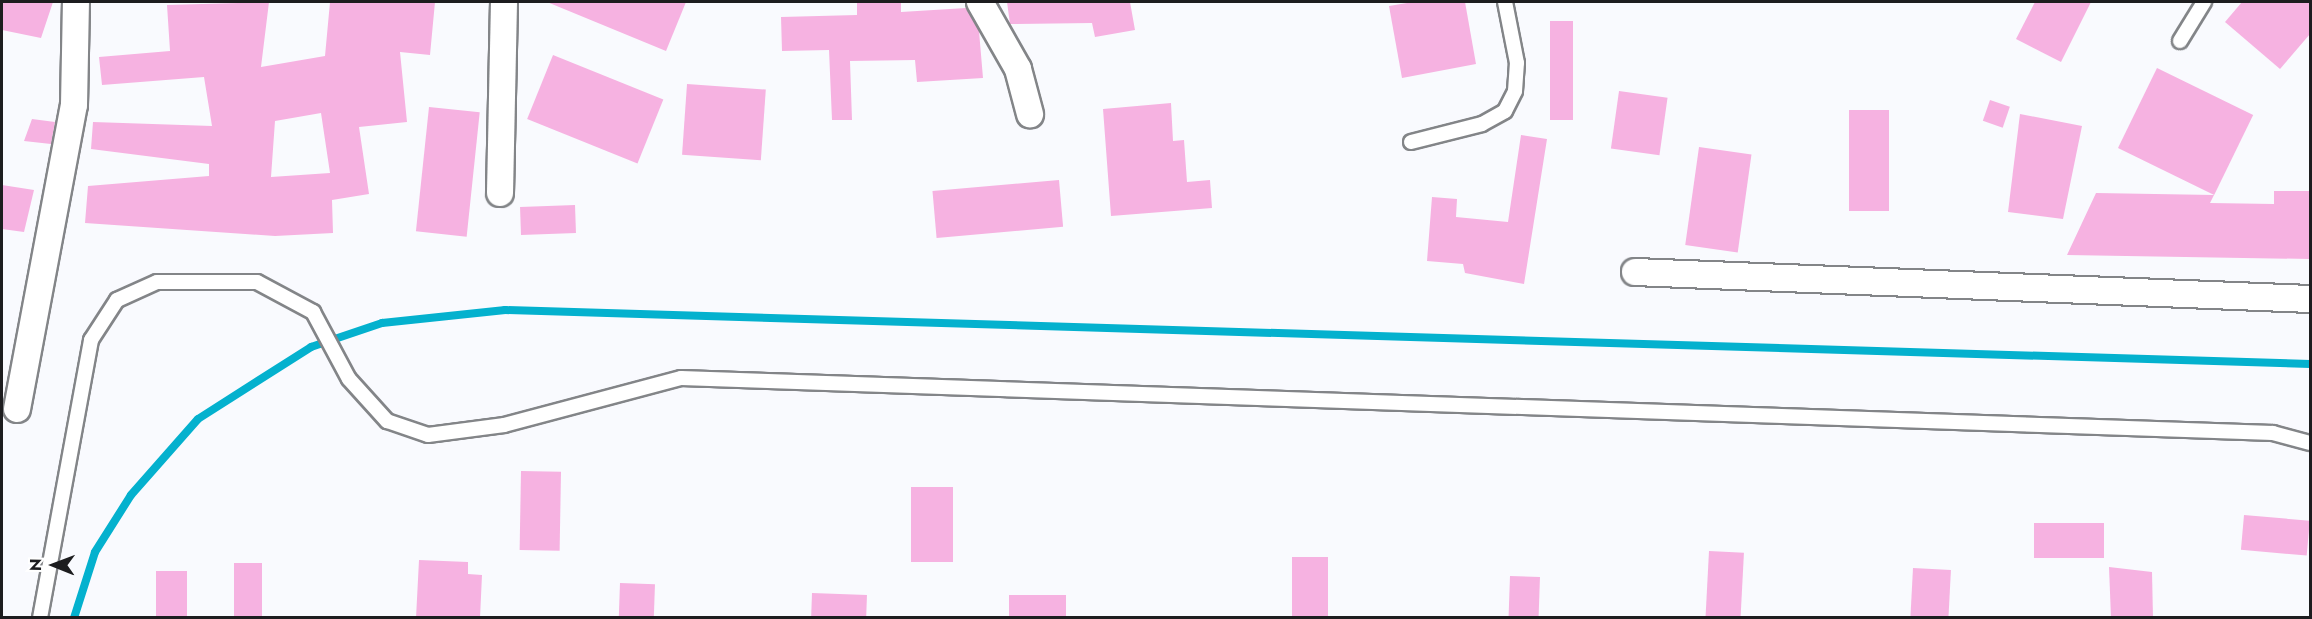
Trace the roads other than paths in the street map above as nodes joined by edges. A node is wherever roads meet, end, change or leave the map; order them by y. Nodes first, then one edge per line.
1 (76, 2) edge
2 (504, 2) edge
3 (980, 2) edge
4 (1505, 2) edge
5 (2204, 2) edge
6 (2180, 41) dead end
7 (1030, 114) dead end
8 (1411, 142) dead end
9 (500, 193) dead end
10 (1635, 272) dead end
11 (2310, 299) edge
12 (17, 409) dead end
13 (2310, 443) edge
14 (40, 618) edge

1 - 12 street
2 - 9 street
3 - 7 street
4 - 8 lane
5 - 6 lane
10 - 11 street
13 - 14 lane

